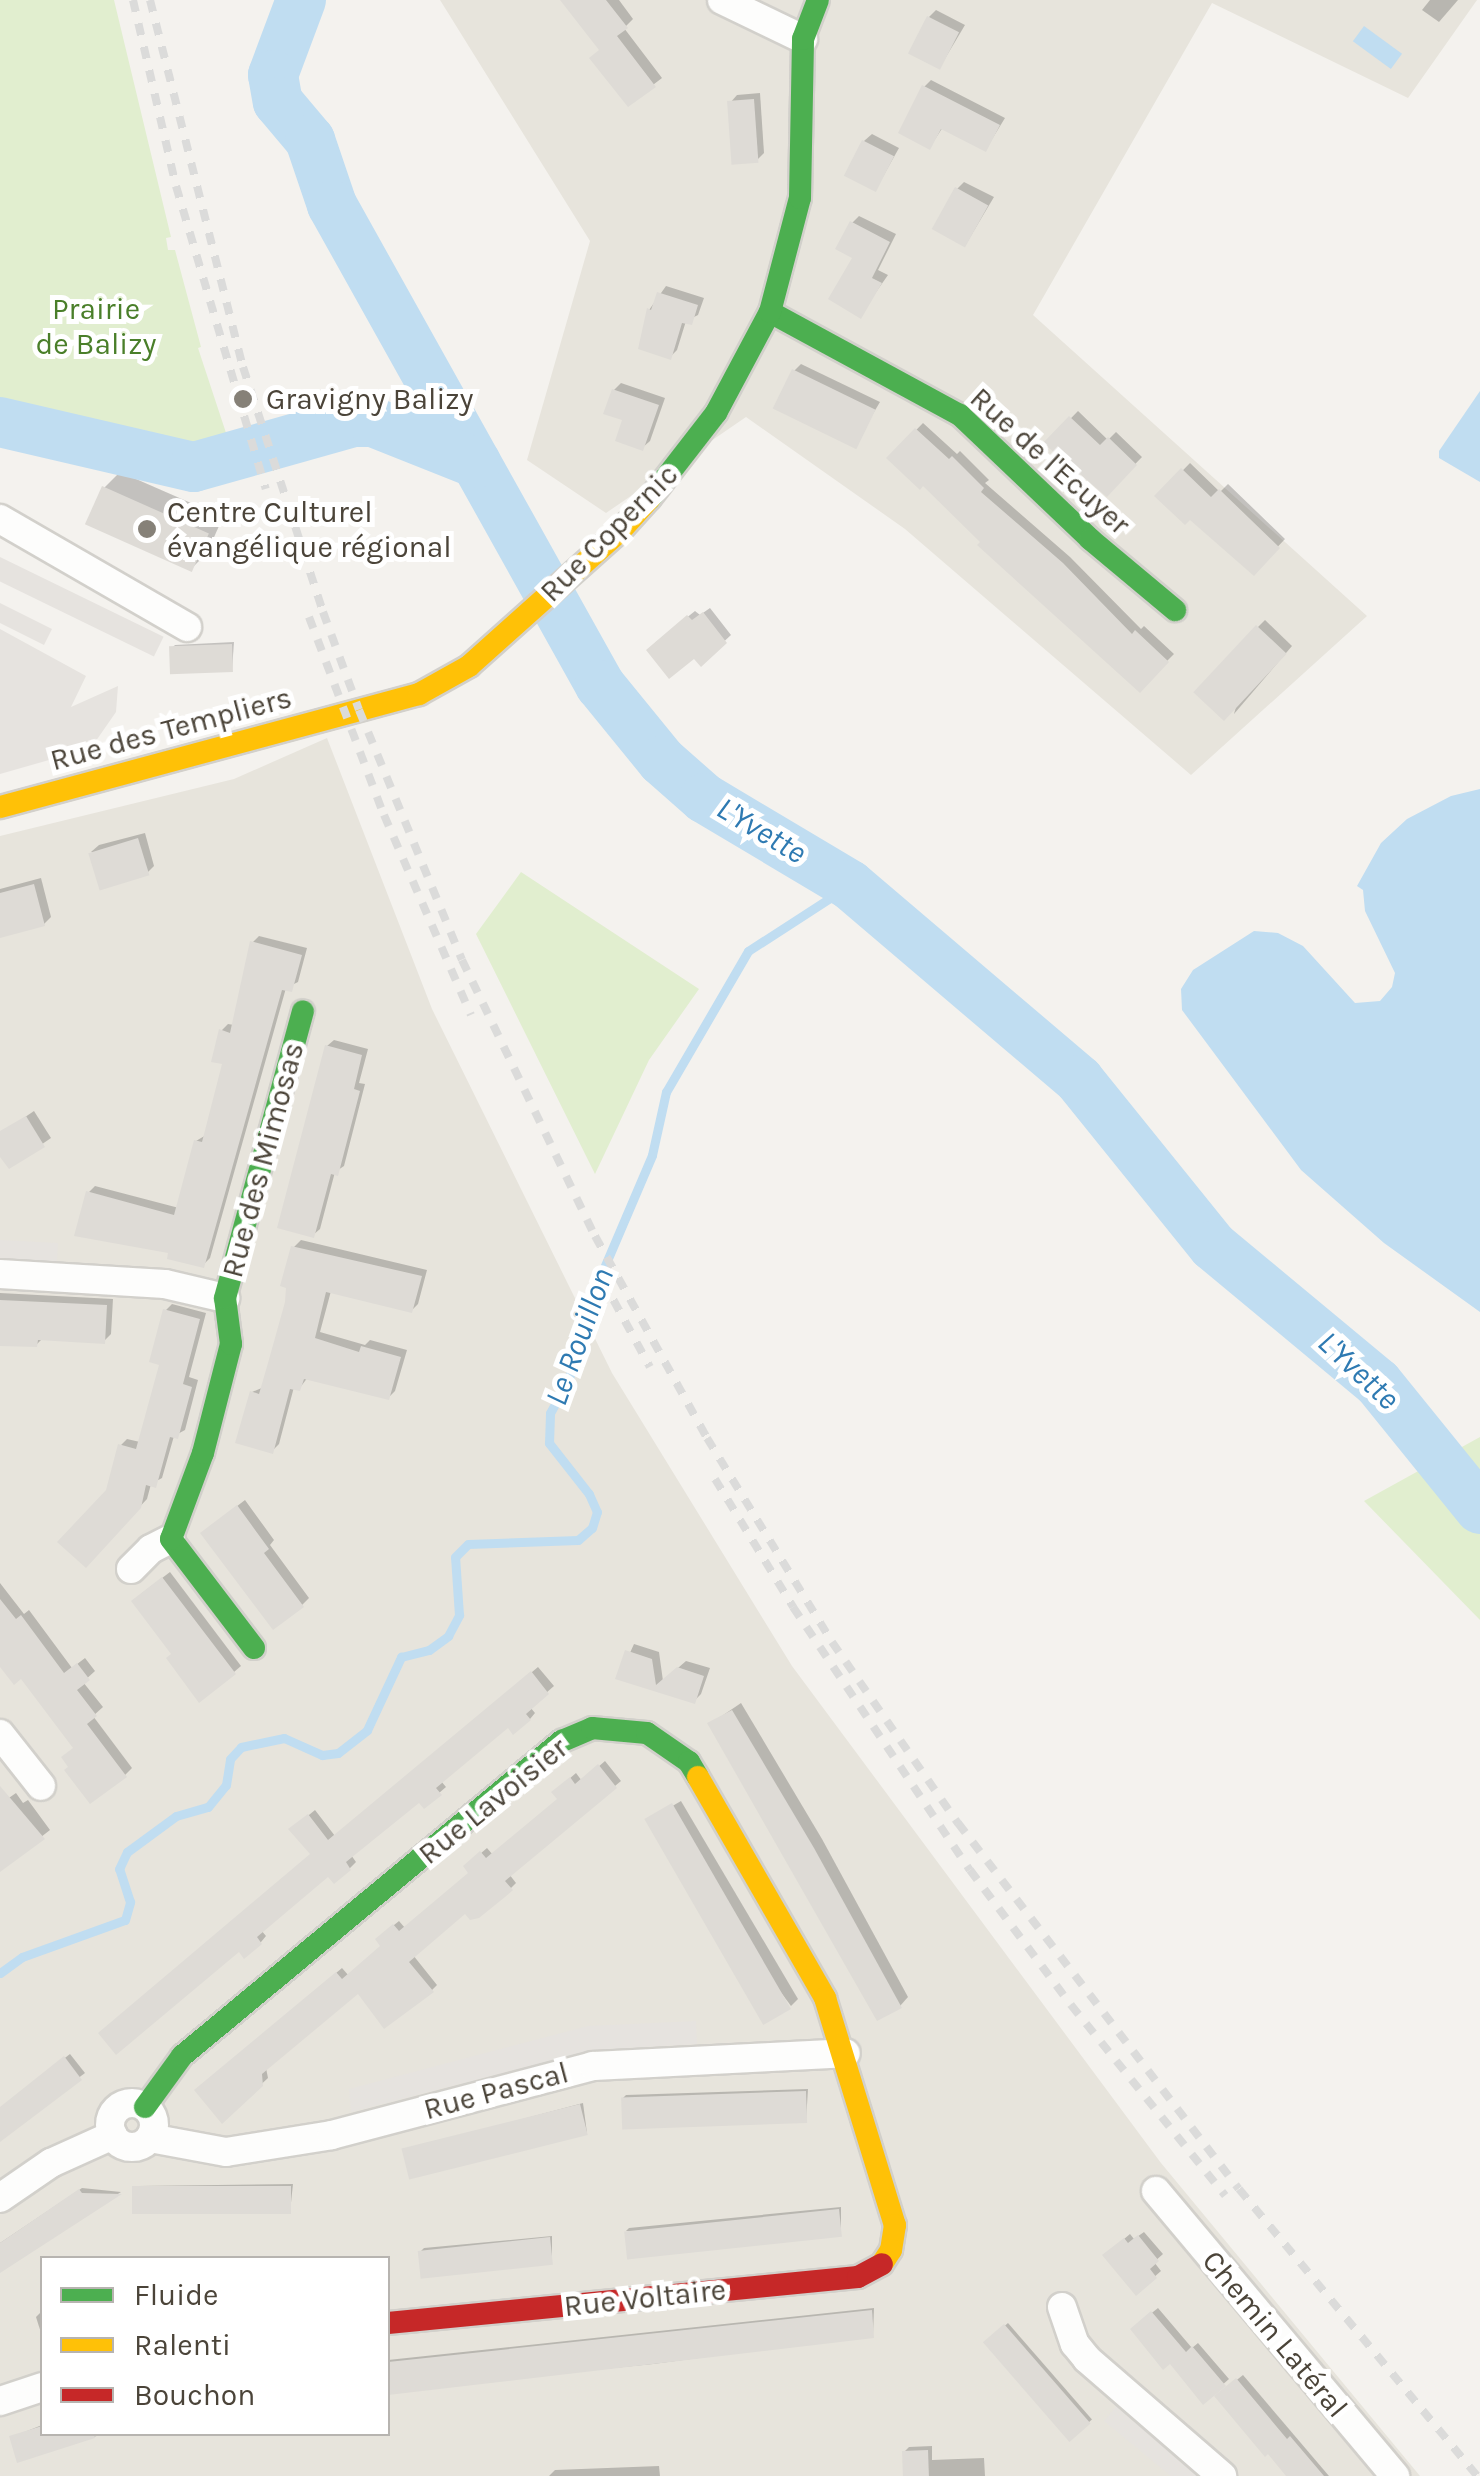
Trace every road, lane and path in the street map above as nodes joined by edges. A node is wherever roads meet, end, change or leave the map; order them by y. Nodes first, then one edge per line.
1 (722, 0) edge
2 (818, 0) edge
3 (802, 39) junction
4 (770, 312) junction
5 (0, 519) edge
6 (1176, 610) dead end
7 (187, 627) dead end
8 (358, 710) joint
9 (0, 806) edge
10 (304, 1011) dead end
11 (0, 1274) edge
12 (225, 1298) junction
13 (170, 1539) junction
14 (131, 1569) dead end
15 (254, 1648) dead end
16 (0, 1734) edge
17 (41, 1786) dead end
18 (846, 2052) junction
19 (144, 2108) junction
20 (113, 2136) junction
21 (150, 2138) junction
22 (1156, 2191) dead end
23 (0, 2198) edge
24 (891, 2250) joint
25 (1062, 2307) dead end
26 (390, 2323) edge
27 (40, 2388) edge
28 (0, 2401) edge
29 (1222, 2476) edge
30 (1395, 2476) edge

1 - 3 street
2 - 3 street, Rue Copernic
3 - 4 street, Rue Copernic
4 - 6 street, Rue de l'Ecuyer
4 - 8 street, Rue Copernic
5 - 7 street
8 - 9 street, Rue des Templiers
10 - 12 street, Rue des Mimosas
11 - 12 street
12 - 13 street, Rue des Mimosas
13 - 14 street
13 - 15 street
16 - 17 street
18 - 19 street, Rue Lavoisier
18 - 21 street, Rue Pascal
18 - 24 street, Rue Lavoisier
19 - 20 street, Rue Lavoisier
19 - 21 street
20 - 21 street, Rue Lavoisier
20 - 23 street, Rue Lavoisier
22 - 30 street, Chemin Latéral
24 - 26 street, Rue Voltaire
25 - 29 street
27 - 28 street

